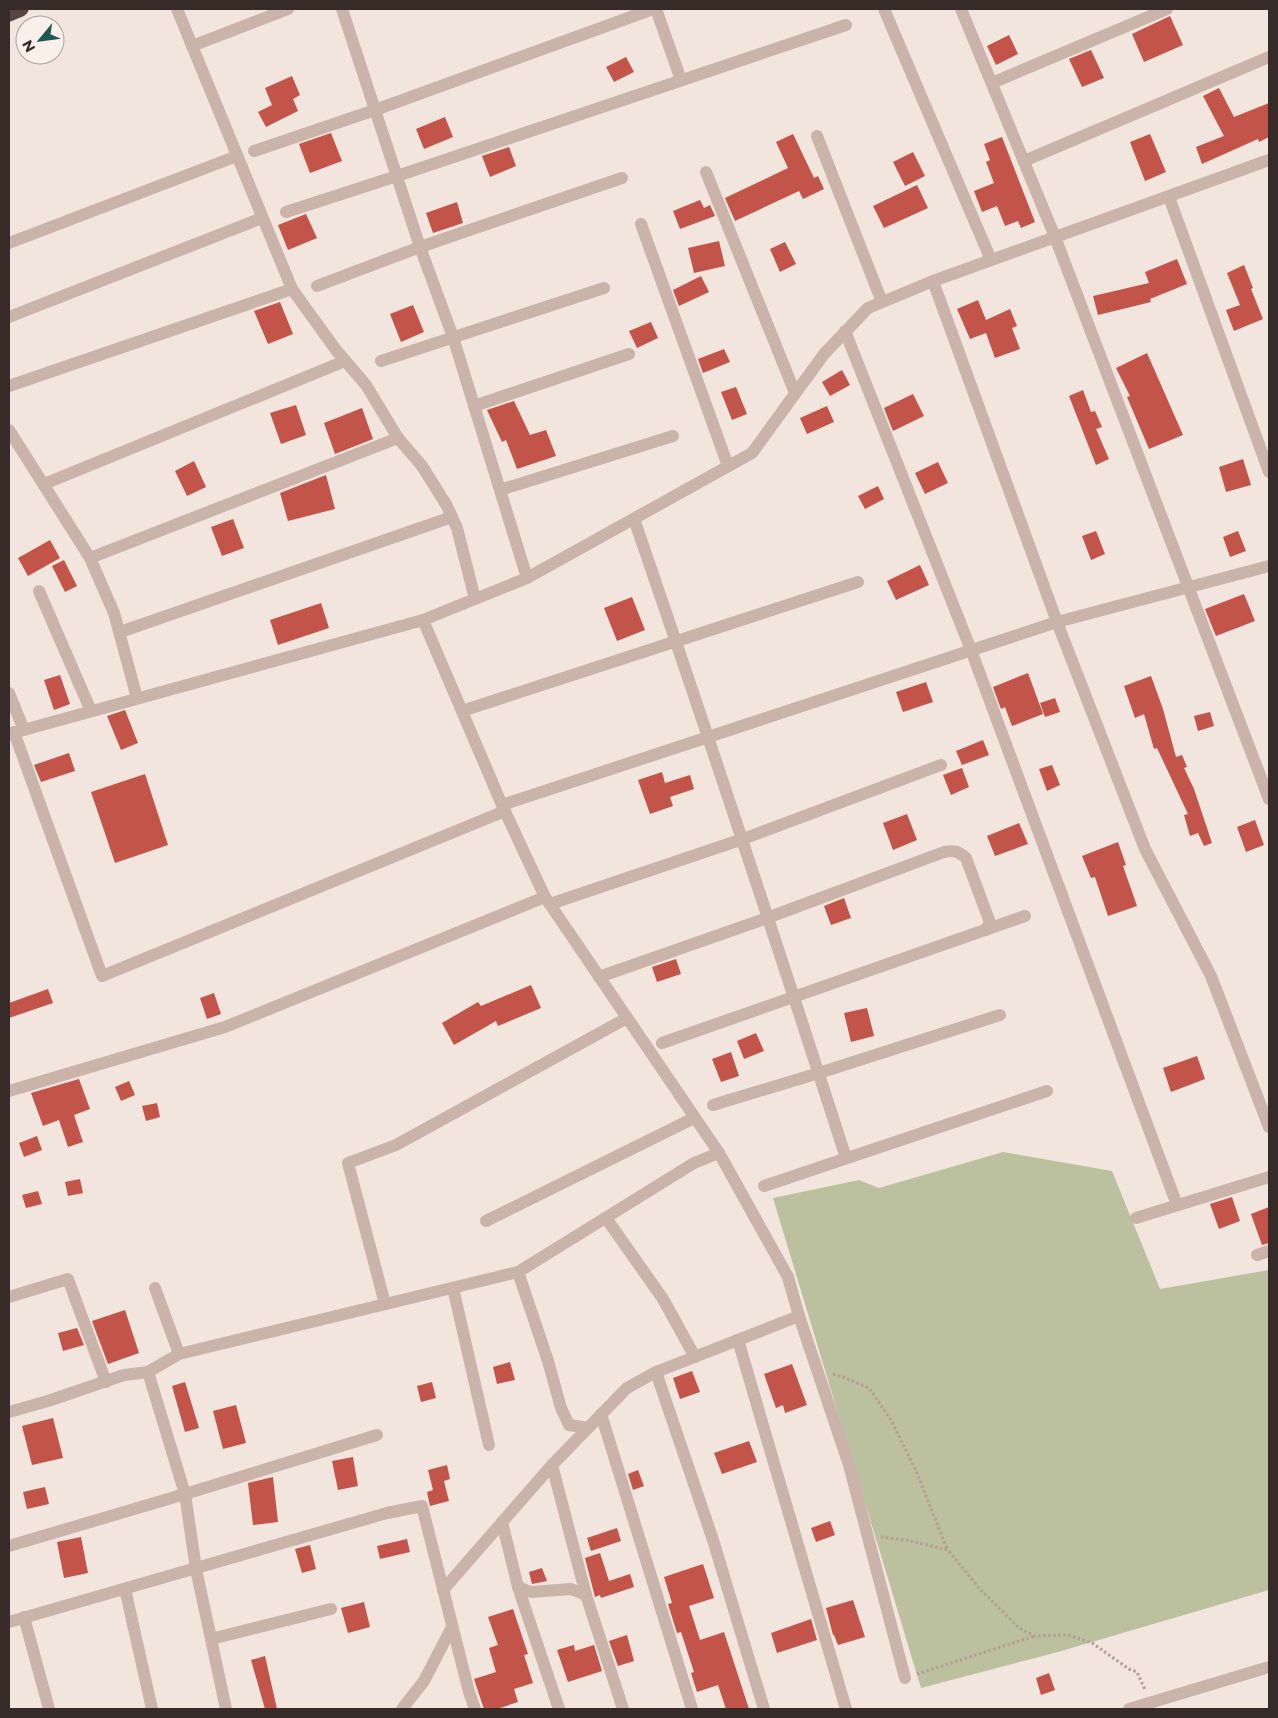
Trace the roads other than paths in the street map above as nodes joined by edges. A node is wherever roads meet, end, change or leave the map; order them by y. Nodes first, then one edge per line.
1 (21, 9) edge
2 (177, 9) edge
3 (288, 9) edge
4 (342, 9) edge
5 (654, 9) edge
6 (884, 9) edge
7 (961, 9) edge
8 (1168, 9) edge
9 (9, 14) edge
10 (846, 25) dead end
11 (192, 46) junction
12 (1269, 57) edge
13 (681, 80) junction
14 (992, 83) junction
15 (375, 110) junction
16 (817, 136) dead end
17 (254, 151) dead end
18 (237, 156) junction
19 (1269, 160) edge
20 (1024, 161) junction
21 (706, 172) dead end
22 (396, 176) junction
23 (622, 178) dead end
24 (1169, 196) junction
25 (286, 212) dead end
26 (262, 218) junction
27 (641, 224) dead end
28 (1055, 237) junction
29 (9, 243) edge
30 (420, 247) junction
31 (991, 260) junction
32 (933, 282) junction
33 (318, 286) dead end
34 (292, 288) junction
35 (604, 288) dead end
36 (882, 302) junction
37 (9, 317) edge
38 (846, 331) junction
39 (453, 337) junction
40 (628, 354) dead end
41 (346, 361) junction
42 (381, 361) dead end
43 (9, 386) edge
44 (796, 393) junction
45 (474, 406) junction
46 (9, 430) edge
47 (673, 436) dead end
48 (398, 438) junction
49 (728, 466) junction
50 (1269, 472) edge
51 (44, 484) junction
52 (500, 490) junction
53 (452, 517) junction
54 (634, 519) junction
55 (90, 558) junction
56 (1269, 566) edge
57 (527, 578) junction
58 (858, 582) dead end
59 (1188, 588) junction
60 (39, 591) dead end
61 (475, 599) junction
62 (423, 620) junction
63 (1057, 622) junction
64 (120, 632) junction
65 (676, 642) junction
66 (971, 650) junction
67 (9, 693) edge
68 (137, 698) junction
69 (91, 711) junction
70 (462, 711) junction
71 (15, 732) edge
72 (709, 736) junction
73 (941, 764) dead end
74 (1269, 799) edge
75 (503, 808) junction
76 (742, 839) junction
77 (548, 900) junction
78 (1025, 916) dead end
79 (767, 918) junction
80 (985, 930) junction
81 (599, 977) junction
82 (794, 998) junction
83 (1000, 1015) dead end
84 (627, 1018) junction
85 (662, 1043) dead end
86 (819, 1074) junction
87 (9, 1091) edge
88 (1047, 1091) dead end
89 (713, 1105) dead end
90 (694, 1118) junction
91 (1269, 1127) edge
92 (719, 1154) junction
93 (846, 1158) junction
94 (1269, 1177) edge
95 (764, 1186) dead end
96 (1177, 1205) junction
97 (606, 1218) junction
98 (1136, 1218) dead end
99 (486, 1221) dead end
100 (518, 1272) junction
101 (155, 1288) dead end
102 (453, 1288) junction
103 (9, 1297) edge
104 (385, 1304) junction
105 (799, 1316) junction
106 (738, 1340) junction
107 (179, 1354) junction
108 (695, 1357) junction
109 (148, 1372) junction
110 (656, 1372) junction
111 (106, 1382) junction
112 (9, 1412) edge
113 (602, 1414) junction
114 (588, 1428) junction
115 (377, 1435) dead end
116 (489, 1445) dead end
117 (552, 1465) junction
118 (185, 1494) junction
119 (502, 1522) junction
120 (9, 1546) edge
121 (196, 1569) junction
122 (518, 1587) junction
123 (125, 1589) junction
124 (443, 1590) junction
125 (586, 1596) junction
126 (331, 1609) dead end
127 (24, 1617) junction
128 (9, 1622) edge
129 (452, 1627) junction
130 (211, 1639) junction
131 (1269, 1667) edge
132 (905, 1678) road end
133 (49, 1709) edge
134 (152, 1709) edge
135 (226, 1709) edge
136 (402, 1709) edge
137 (475, 1709) edge
138 (559, 1709) edge
139 (623, 1709) edge
140 (692, 1709) edge
141 (764, 1709) edge
142 (846, 1709) edge
143 (1129, 1709) edge

1 - 9 highway
2 - 11 street
3 - 11 street
4 - 15 street
5 - 13 street
5 - 15 street
6 - 31 street
7 - 14 street
8 - 14 street
10 - 13 street
11 - 18 street
12 - 20 street
13 - 22 street
14 - 20 street
15 - 17 street
15 - 22 street
16 - 36 street
18 - 26 street
18 - 29 street
19 - 24 street
20 - 28 street
21 - 44 street
22 - 25 street
22 - 30 street
23 - 30 street
24 - 28 street
24 - 50 street
26 - 34 street
26 - 37 street
27 - 49 street
28 - 31 street
28 - 59 street
30 - 33 street
30 - 39 street
31 - 32 street
32 - 36 street
32 - 63 street
34 - 41 street
34 - 43 street
35 - 39 street
36 - 38 street
38 - 44 street
38 - 66 street
39 - 42 street
39 - 45 street
40 - 45 street
41 - 48 street
41 - 51 street
44 - 49 street
45 - 52 street
46 - 51 street
47 - 52 street
48 - 53 street
48 - 55 street
49 - 54 street
51 - 55 street
52 - 57 street
53 - 61 street
53 - 64 street
54 - 57 street
54 - 65 street
55 - 64 street
56 - 59 street
57 - 61 street
58 - 65 street
59 - 63 street
59 - 74 street
60 - 69 street
61 - 62 street
62 - 68 street
62 - 70 street
63 - 66 street
63 - 91 street
64 - 68 street
65 - 70 street
65 - 72 street
66 - 72 street
66 - 96 street
67 - 71 street
68 - 69 street
69 - 71 street
70 - 75 street
71 - 75 street
72 - 75 street
72 - 76 street
73 - 76 street
75 - 77 street
76 - 77 street
76 - 79 street
77 - 81 street
77 - 87 street
78 - 80 street
79 - 80 street
79 - 81 street
79 - 82 street
80 - 82 street
81 - 84 street
82 - 85 street
82 - 86 street
83 - 86 street
84 - 90 street
84 - 104 street
86 - 89 street
86 - 93 street
88 - 93 street
90 - 92 street
90 - 99 street
92 - 97 street
92 - 105 street
93 - 95 street
94 - 96 street
96 - 98 street
97 - 100 street
97 - 108 street
100 - 102 street
100 - 114 street
101 - 107 street
102 - 104 street
102 - 116 street
103 - 111 street
104 - 107 street
105 - 106 street
105 - 132 street
106 - 108 street
106 - 142 street
107 - 109 street
108 - 110 street
109 - 111 street
109 - 118 street
110 - 113 street
110 - 141 street
111 - 112 street
113 - 114 street
113 - 140 street
114 - 117 street
115 - 118 street
117 - 119 street
117 - 125 street
118 - 120 street
118 - 121 street
119 - 122 street
119 - 124 street
121 - 123 street
121 - 124 street
121 - 130 street
122 - 125 street
122 - 138 street
123 - 127 street
123 - 134 street
124 - 129 street
125 - 139 street
126 - 130 street
127 - 128 street
127 - 133 street
129 - 136 street
129 - 137 street
130 - 135 street
131 - 143 street

